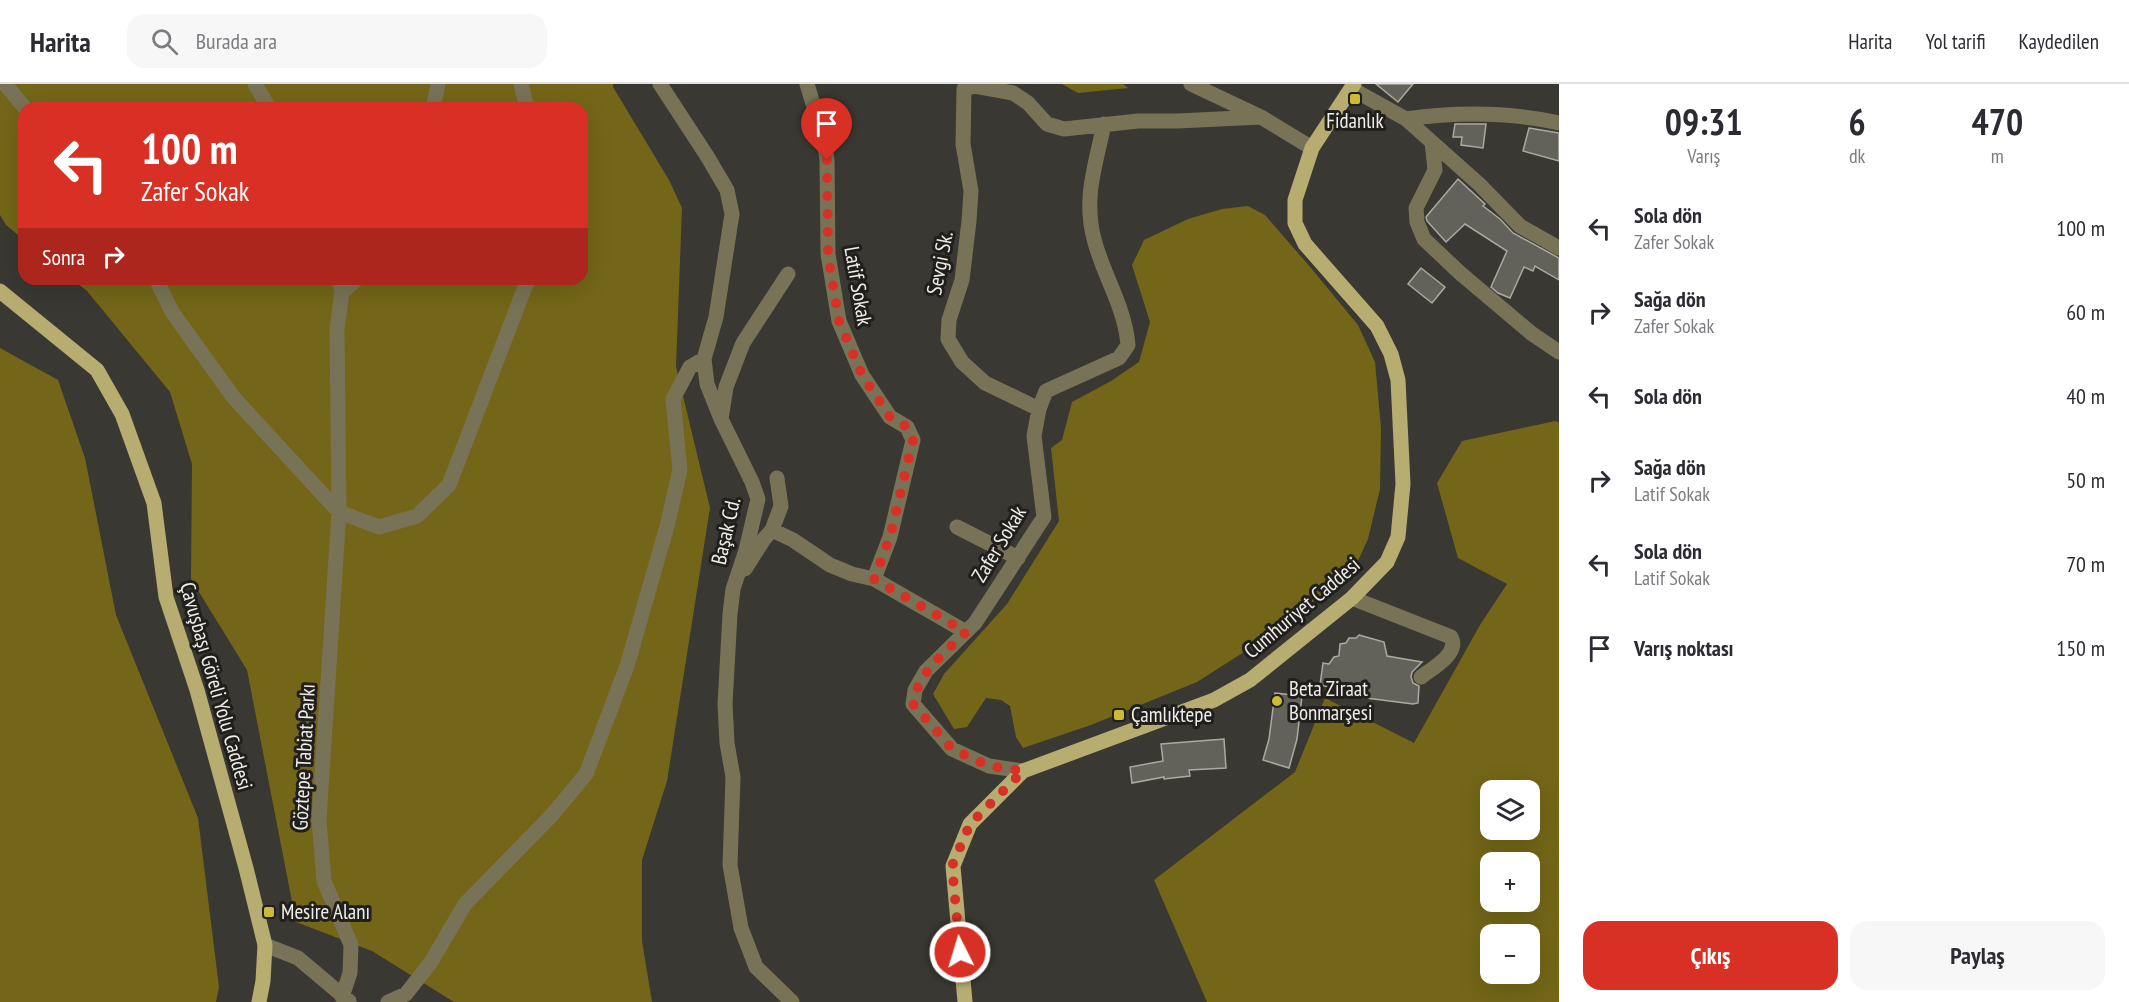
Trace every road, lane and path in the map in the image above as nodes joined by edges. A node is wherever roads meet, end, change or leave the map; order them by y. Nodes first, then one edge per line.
1 (5, 84) edge
2 (255, 84) edge
3 (438, 84) edge
4 (521, 84) edge
5 (660, 84) edge
6 (807, 84) edge
7 (1191, 84) edge
8 (1353, 87) edge
9 (20, 102) edge
10 (266, 102) edge
11 (434, 102) edge
12 (526, 102) edge
13 (1261, 117) junction
14 (1406, 118) junction
15 (1559, 123) edge
16 (1104, 124) junction
17 (1432, 142) junction
18 (1312, 148) junction
19 (1559, 248) edge
20 (788, 274) dead end
21 (159, 285) edge
22 (526, 285) edge
23 (341, 286) edge
24 (0, 291) edge
25 (1559, 352) edge
26 (704, 359) junction
27 (1039, 409) junction
28 (721, 419) junction
29 (777, 478) dead end
30 (339, 512) junction
31 (957, 527) dead end
32 (772, 531) junction
33 (1018, 558) junction
34 (874, 579) junction
35 (733, 589) junction
36 (1352, 598) junction
37 (966, 632) junction
38 (1421, 677) dead end
39 (1023, 771) junction
40 (265, 945) junction
41 (409, 998) edge
42 (346, 999) edge
43 (259, 1002) edge
44 (388, 1002) edge
45 (792, 1002) edge
46 (965, 1002) edge

1 - 9 street
2 - 10 street
3 - 11 street
4 - 12 street
5 - 26 street, Başak Cd.
6 - 34 street, Latif Sokak
7 - 13 street
8 - 14 street
8 - 18 main road, Cumhuriyet Caddesi
13 - 16 street
13 - 18 street
14 - 15 street
14 - 17 street
16 - 27 street, Zafer Sokak
16 - 27 street, Sevgi Sk.
17 - 19 street
17 - 25 street
18 - 36 main road, Cumhuriyet Caddesi
20 - 28 street
21 - 30 street
22 - 30 street
23 - 30 street, Göztepe Tabiat Parkı
24 - 40 main road, Çavuşbaşı Göreli Yolu Caddesi
26 - 28 street, Başak Cd.
26 - 41 street
27 - 33 street, Zafer Sokak
28 - 35 street, Başak Cd.
29 - 32 street
30 - 42 street, Göztepe Tabiat Parkı
31 - 33 street
32 - 34 street
32 - 35 street
33 - 37 street, Zafer Sokak
34 - 37 street
35 - 45 street, Başak Cd.
36 - 38 street
36 - 39 main road, Cumhuriyet Caddesi
37 - 39 street, Zafer Sokak
39 - 46 main road, Cumhuriyet Caddesi
40 - 42 street, Göztepe Tabiat Parkı
40 - 43 main road, Çavuşbaşı Göreli Yolu Caddesi
41 - 44 street

